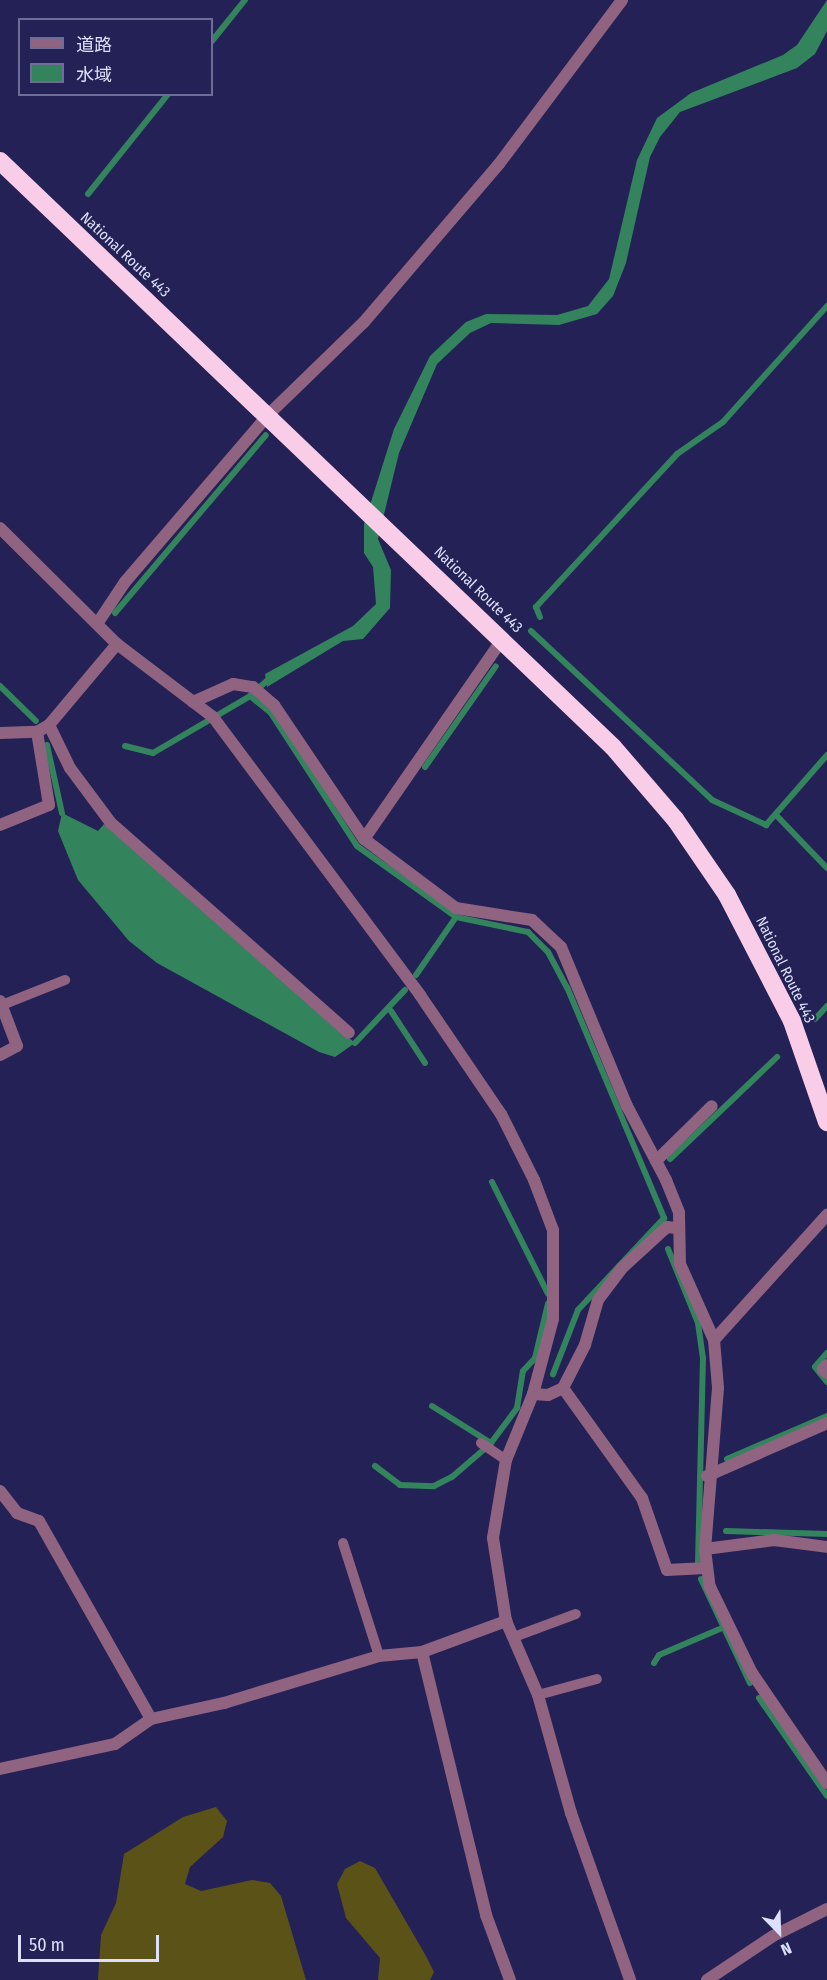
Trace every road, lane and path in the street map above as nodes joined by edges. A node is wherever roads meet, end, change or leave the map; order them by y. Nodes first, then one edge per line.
1 (622, 0) edge
2 (0, 161) edge
3 (269, 414) junction
4 (0, 528) edge
5 (97, 624) junction
6 (503, 638) junction
7 (117, 644) junction
8 (193, 702) junction
9 (49, 725) junction
10 (0, 732) edge
11 (37, 732) junction
12 (0, 825) edge
13 (364, 839) junction
14 (65, 980) dead end
15 (1, 1003) edge
16 (349, 1033) dead end
17 (0, 1055) edge
18 (712, 1106) dead end
19 (827, 1122) edge
20 (656, 1161) junction
21 (827, 1215) edge
22 (676, 1228) junction
23 (714, 1340) junction
24 (827, 1365) edge
25 (827, 1373) edge
26 (563, 1388) junction
27 (533, 1394) junction
28 (827, 1423) edge
29 (481, 1443) dead end
30 (506, 1460) junction
31 (707, 1476) junction
32 (0, 1491) edge
33 (343, 1543) dead end
34 (827, 1546) edge
35 (705, 1549) junction
36 (706, 1568) junction
37 (576, 1614) dead end
38 (506, 1621) junction
39 (514, 1637) junction
40 (422, 1652) junction
41 (379, 1656) junction
42 (597, 1679) dead end
43 (538, 1695) junction
44 (151, 1719) junction
45 (0, 1769) edge
46 (827, 1783) edge
47 (827, 1909) edge
48 (510, 1980) edge
49 (628, 1980) edge
50 (707, 1980) edge

1 - 3 street
2 - 3 highway, National Route 443
3 - 5 street
3 - 6 highway, National Route 443
4 - 5 street
5 - 7 street
6 - 13 street
6 - 19 highway, National Route 443
7 - 8 street
7 - 9 street
8 - 13 street
8 - 27 street
9 - 11 street
9 - 16 street
10 - 11 street
11 - 12 street
13 - 20 street
14 - 15 lane
15 - 17 street
18 - 20 street
20 - 22 street
21 - 23 street
22 - 23 street
22 - 26 street
23 - 31 street
24 - 25 street
26 - 27 street
26 - 36 street
27 - 30 street
28 - 31 street
29 - 30 lane
30 - 38 street
31 - 35 street
32 - 44 street
33 - 41 lane
34 - 35 street
35 - 36 street
36 - 46 street
37 - 39 lane
38 - 39 street
38 - 40 street
39 - 43 street
40 - 41 street
40 - 48 street
41 - 44 street
42 - 43 lane
43 - 49 street
44 - 45 street
47 - 50 street

